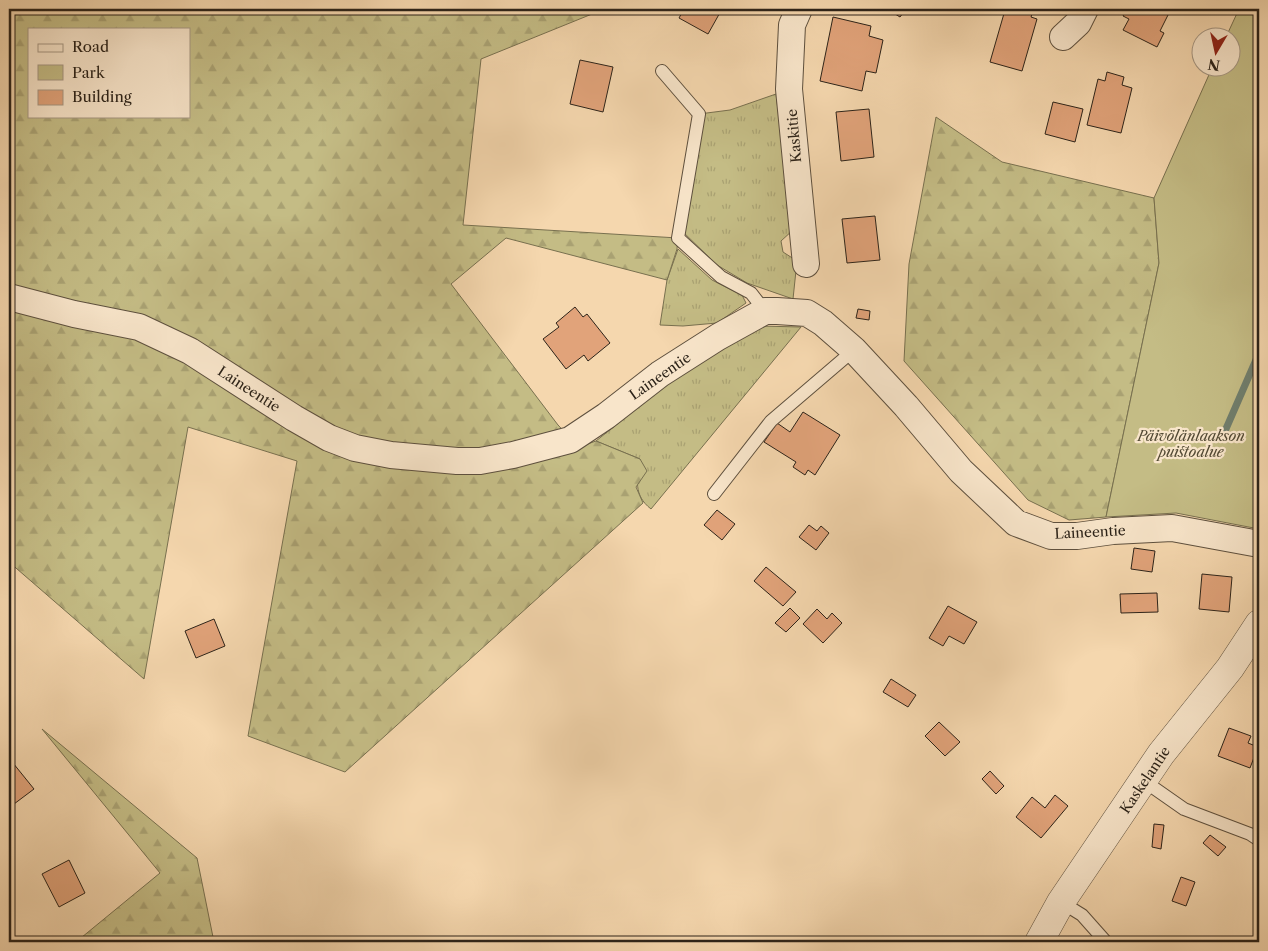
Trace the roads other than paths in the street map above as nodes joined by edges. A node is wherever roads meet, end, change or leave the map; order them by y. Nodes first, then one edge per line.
1 (799, 9) edge
2 (1085, 9) edge
3 (1063, 37) dead end
4 (662, 71) dead end
5 (806, 264) dead end
6 (9, 297) edge
7 (766, 311) junction
8 (854, 350) junction
9 (714, 494) dead end
10 (1259, 544) edge
11 (1259, 624) edge
12 (1144, 781) junction
13 (1259, 840) edge
14 (1061, 902) junction
15 (1039, 942) edge
16 (1106, 942) edge

1 - 5 street, Kaskitie
2 - 3 street
4 - 7 lane
6 - 7 street, Laineentie
7 - 8 street, Laineentie
8 - 9 lane
8 - 10 street, Laineentie
11 - 12 street, Kaskelantie
12 - 13 lane
12 - 14 street, Kaskelantie
14 - 15 street, Kaskelantie
14 - 16 lane

